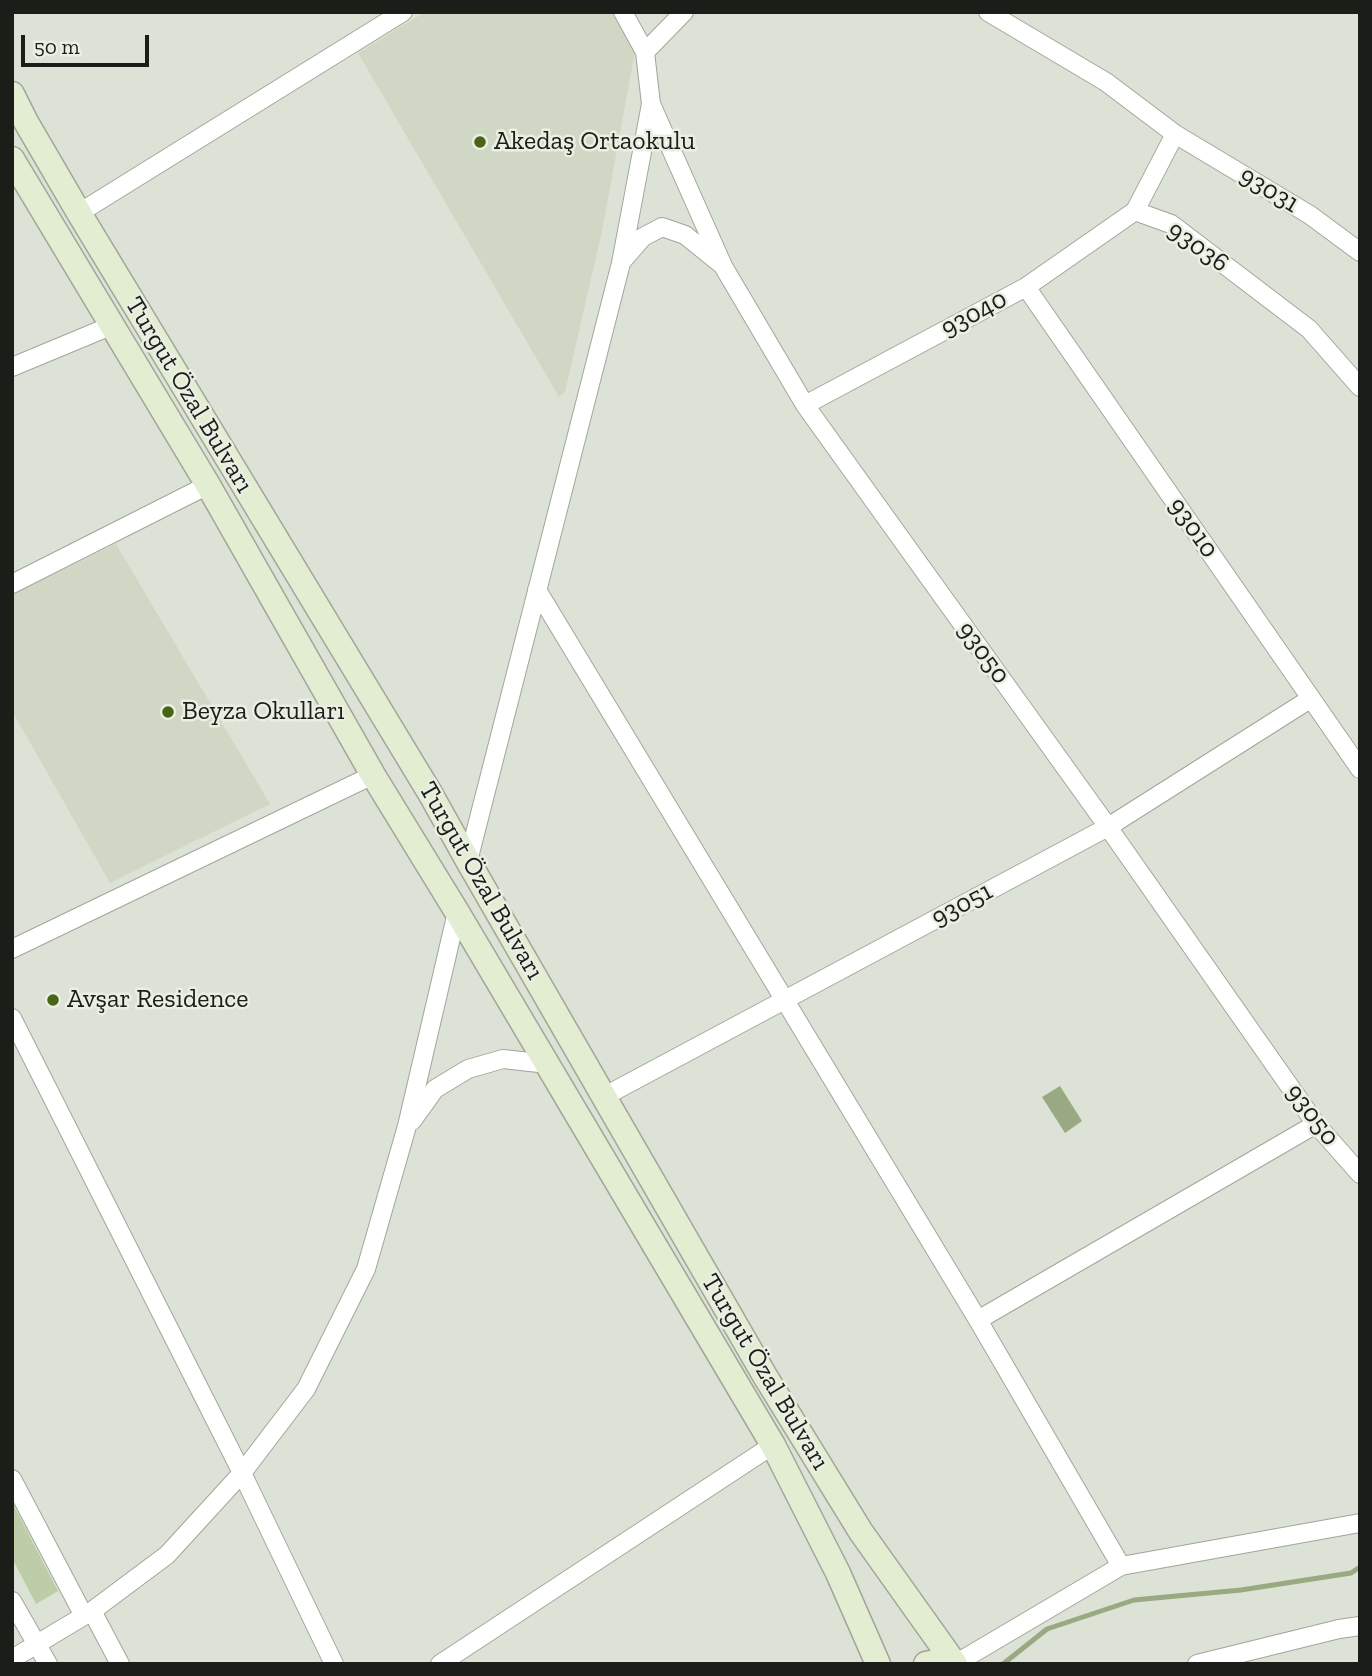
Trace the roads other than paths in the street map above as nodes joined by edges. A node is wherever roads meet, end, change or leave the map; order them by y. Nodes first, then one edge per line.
1 (403, 12) edge
2 (623, 12) edge
3 (684, 12) edge
4 (988, 12) edge
5 (645, 52) junction
6 (12, 94) edge
7 (651, 104) junction
8 (1175, 134) junction
9 (12, 159) edge
10 (1135, 211) junction
11 (79, 213) junction
12 (1360, 252) edge
13 (621, 263) junction
14 (723, 266) junction
15 (1026, 286) junction
16 (113, 325) junction
17 (12, 367) edge
18 (1360, 387) edge
19 (805, 405) junction
20 (208, 485) junction
21 (12, 584) edge
22 (537, 590) junction
23 (1310, 699) junction
24 (1360, 769) edge
25 (373, 775) junction
26 (1108, 827) junction
27 (468, 861) junction
28 (457, 912) junction
29 (12, 949) edge
30 (786, 1000) junction
31 (12, 1018) edge
32 (548, 1064) junction
33 (604, 1096) junction
34 (1316, 1124) junction
35 (407, 1126) junction
36 (1360, 1174) edge
37 (978, 1320) junction
38 (773, 1445) junction
39 (242, 1473) junction
40 (12, 1479) edge
41 (1360, 1523) edge
42 (1121, 1566) junction
43 (12, 1601) edge
44 (88, 1613) junction
45 (1360, 1626) edge
46 (38, 1645) junction
47 (12, 1659) edge
48 (48, 1664) edge
49 (120, 1664) edge
50 (334, 1664) edge
51 (440, 1664) edge
52 (878, 1664) edge
53 (926, 1664) edge
54 (955, 1664) edge
55 (1197, 1664) edge

1 - 11 street
2 - 5 street
3 - 5 street
4 - 8 street
5 - 7 street
6 - 11 main road, Turgut Özal Bulvarı
7 - 13 street
7 - 14 street, 93050
8 - 10 street, 93036
8 - 12 street, 93031
9 - 16 main road, Turgut Özal Bulvarı
10 - 15 street, 93040
10 - 18 street, 93036
11 - 27 main road, Turgut Özal Bulvarı
13 - 14 street
13 - 22 street
14 - 19 street, 93050
15 - 19 street, 93040
15 - 23 street, 93010
16 - 17 street
16 - 20 main road, Turgut Özal Bulvarı
19 - 26 street, 93050
20 - 21 street
20 - 25 main road, Turgut Özal Bulvarı
22 - 27 street
22 - 30 street
23 - 24 street, 93010
23 - 26 street, 93051
25 - 28 main road, Turgut Özal Bulvarı
25 - 29 street
26 - 30 street, 93051
26 - 34 street, 93050
27 - 33 main road, Turgut Özal Bulvarı
28 - 32 main road, Turgut Özal Bulvarı
28 - 35 street
30 - 33 street, 93051
30 - 37 street
31 - 39 street
32 - 35 street
32 - 38 main road, Turgut Özal Bulvarı
33 - 54 main road, Turgut Özal Bulvarı
34 - 36 street, 93050
34 - 37 street
35 - 39 street
37 - 42 street
38 - 51 street
38 - 52 main road, Turgut Özal Bulvarı
39 - 44 street
39 - 50 street
40 - 44 street
41 - 42 street
42 - 54 street
43 - 46 street
44 - 46 street
44 - 49 street
45 - 55 street
46 - 47 street
46 - 48 street
53 - 54 main road

